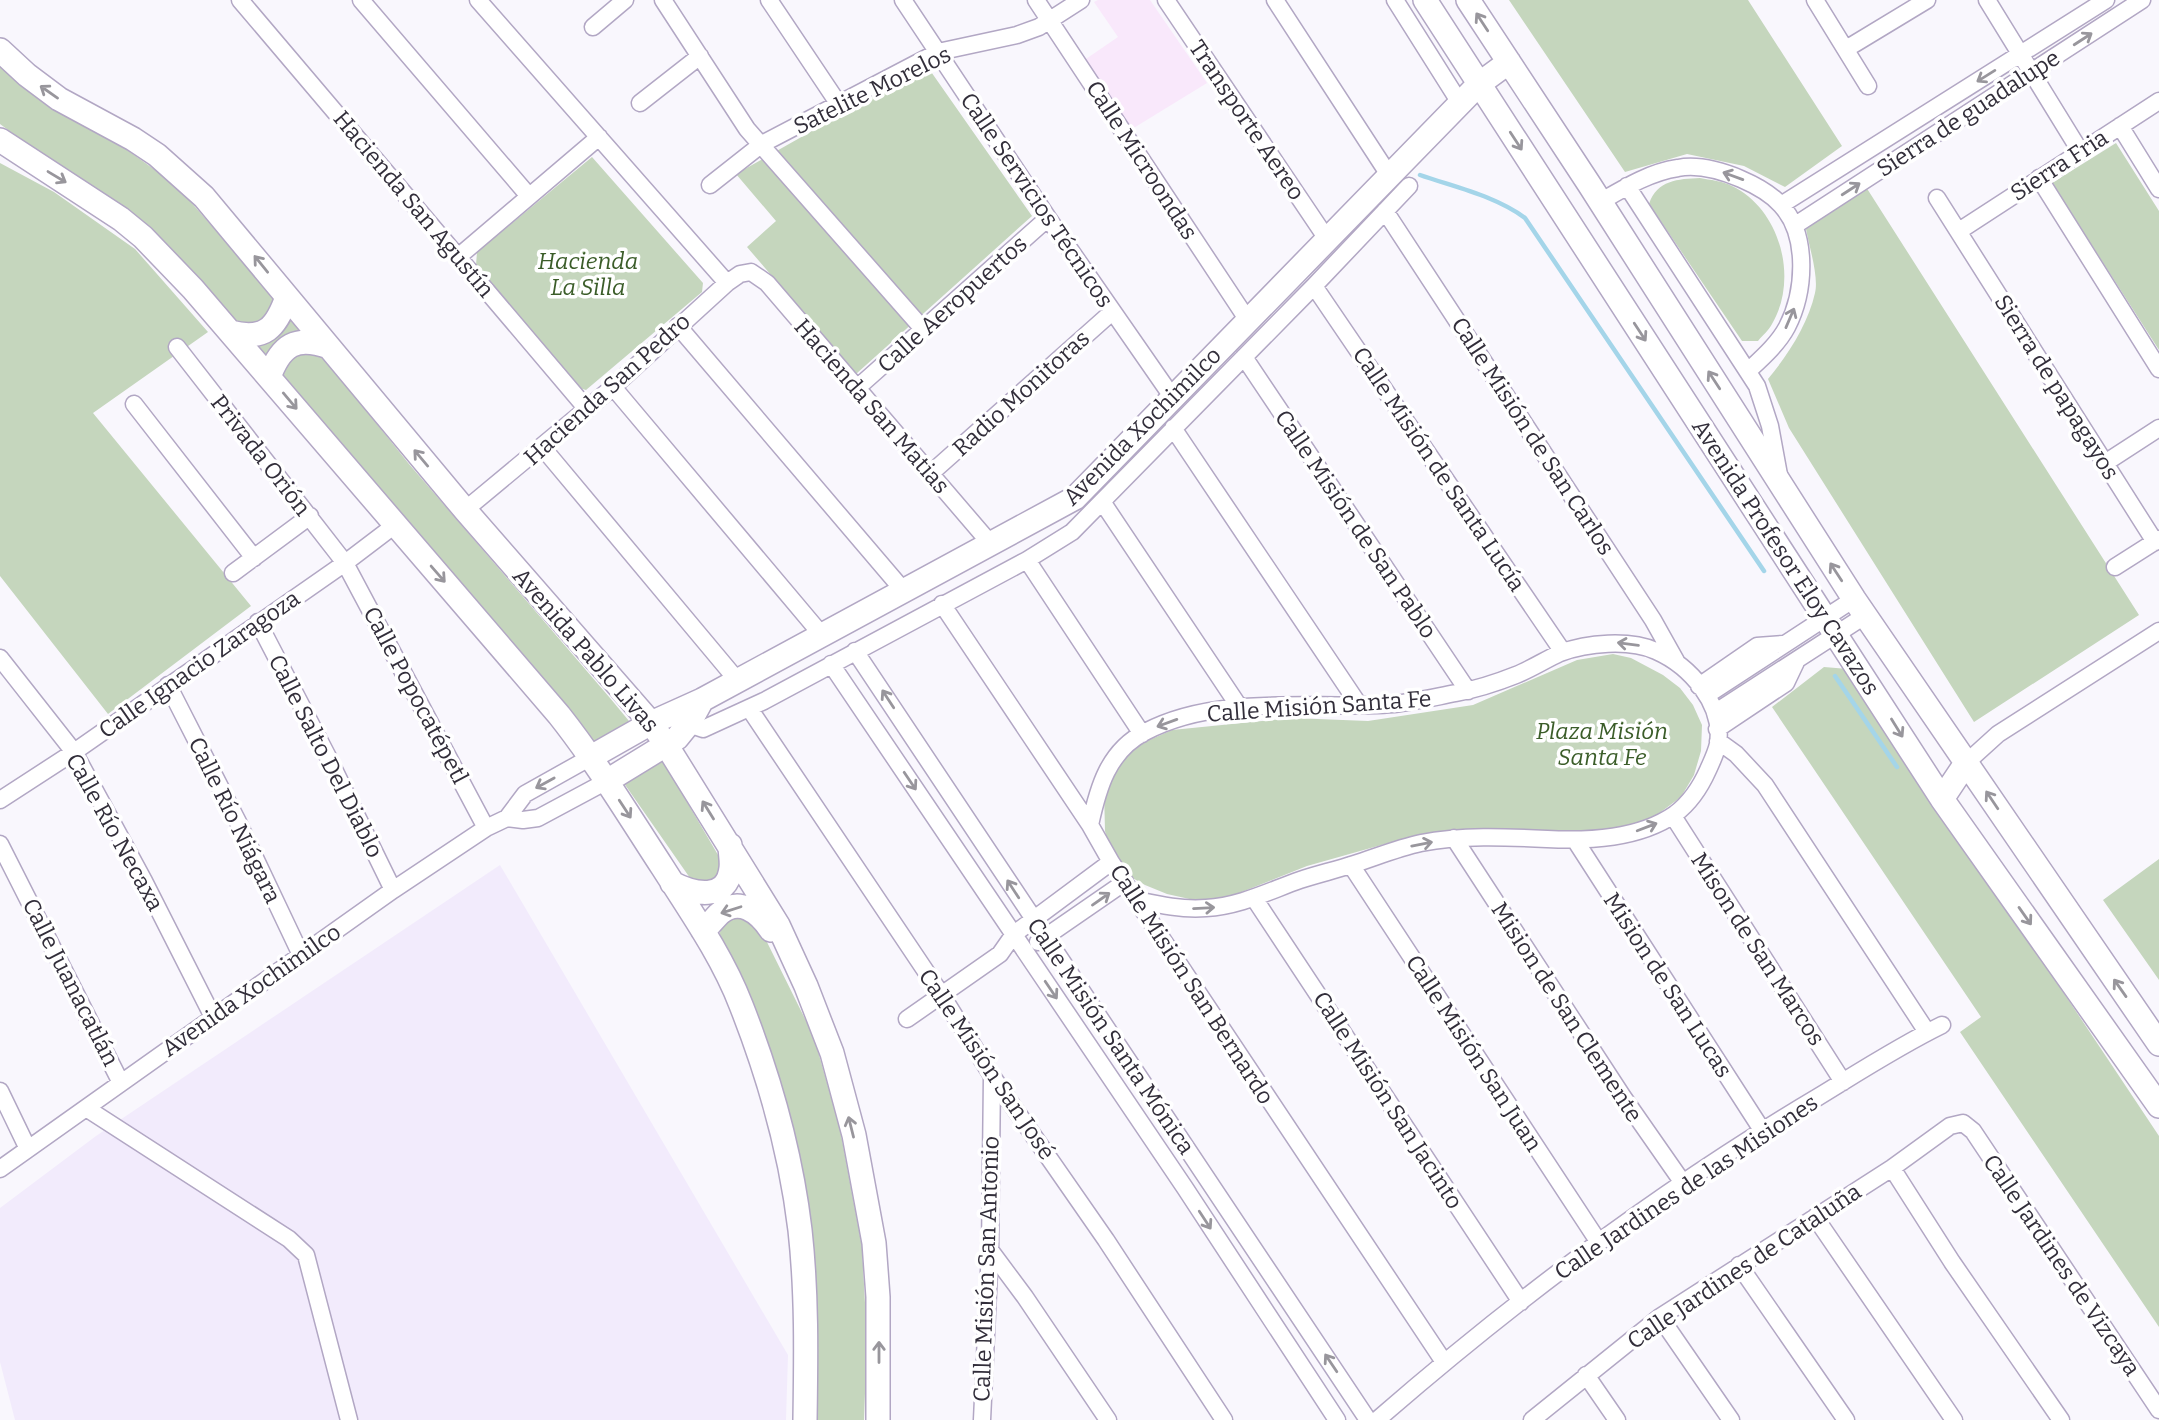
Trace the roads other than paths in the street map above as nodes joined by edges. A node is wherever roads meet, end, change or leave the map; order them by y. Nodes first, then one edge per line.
1 (240, 0) edge
2 (361, 0) edge
3 (478, 0) edge
4 (625, 0) edge
5 (663, 0) edge
6 (769, 0) edge
7 (902, 0) edge
8 (1037, 0) edge
9 (1082, 0) edge
10 (1166, 0) edge
11 (1275, 0) edge
12 (1395, 0) edge
13 (1425, 0) edge
14 (1468, 0) edge
15 (1815, 0) edge
16 (1925, 0) edge
17 (1987, 0) edge
18 (2106, 0) edge
19 (2142, 0) edge
20 (1051, 21) junction
21 (593, 27) dead end
22 (1846, 49) junction
23 (0, 50) edge
24 (938, 52) junction
25 (2020, 54) junction
26 (700, 56) junction
27 (1509, 62) junction
28 (2032, 72) junction
29 (1479, 84) junction
30 (1868, 86) dead end
31 (2159, 101) edge
32 (640, 103) dead end
33 (838, 103) junction
34 (1460, 103) junction
35 (2120, 126) junction
36 (599, 137) junction
37 (0, 140) edge
38 (762, 144) junction
39 (2080, 151) junction
40 (2039, 178) junction
41 (1399, 180) junction
42 (710, 185) dead end
43 (1627, 186) junction
44 (2159, 189) edge
45 (1595, 193) junction
46 (528, 195) junction
47 (1937, 198) dead end
48 (1781, 205) junction
49 (1385, 211) junction
50 (1562, 212) junction
51 (1048, 218) junction
52 (1794, 226) junction
53 (1959, 231) junction
54 (1327, 239) junction
55 (458, 257) junction
56 (751, 272) joint
57 (727, 283) junction
58 (1314, 286) junction
59 (288, 296) junction
60 (1112, 312) junction
61 (1247, 319) junction
62 (678, 326) junction
63 (923, 329) junction
64 (230, 332) junction
65 (177, 347) dead end
66 (329, 347) junction
67 (1244, 357) junction
68 (2159, 369) edge
69 (1748, 371) junction
70 (270, 377) junction
71 (613, 387) junction
72 (856, 389) junction
73 (1173, 398) junction
74 (134, 404) dead end
75 (587, 409) junction
76 (1173, 428) junction
77 (2159, 428) edge
78 (543, 448) junction
79 (2105, 463) junction
80 (930, 474) junction
81 (1780, 483) junction
82 (1103, 503) junction
83 (465, 510) junction
84 (310, 516) junction
85 (396, 525) junction
86 (2157, 540) edge
87 (990, 543) junction
88 (254, 558) junction
89 (1027, 560) junction
90 (345, 563) junction
91 (2115, 567) dead end
92 (233, 573) dead end
93 (903, 590) junction
94 (942, 604) junction
95 (1860, 607) junction
96 (258, 622) junction
97 (1832, 625) junction
98 (2159, 631) edge
99 (821, 634) junction
100 (855, 651) junction
101 (1563, 652) junction
102 (0, 658) edge
103 (1677, 662) junction
104 (1796, 662) junction
105 (831, 664) junction
106 (737, 680) junction
107 (168, 685) junction
108 (1703, 690) junction
109 (1468, 691) junction
110 (1359, 705) junction
111 (749, 708) junction
112 (1240, 708) junction
113 (691, 710) junction
114 (1716, 712) junction
115 (651, 723) junction
116 (1142, 734) junction
117 (1718, 735) junction
118 (1987, 743) junction
119 (1953, 744) junction
120 (667, 746) junction
121 (74, 752) junction
122 (591, 757) junction
123 (1966, 763) junction
124 (607, 781) junction
125 (1942, 799) junction
126 (0, 800) edge
127 (1673, 816) junction
128 (507, 818) junction
129 (1090, 825) junction
130 (486, 828) junction
131 (1454, 838) junction
132 (1575, 840) junction
133 (0, 844) edge
134 (730, 845) junction
135 (1111, 862) junction
136 (1351, 864) junction
137 (1125, 882) junction
138 (672, 883) junction
139 (393, 890) junction
140 (1254, 898) junction
141 (1137, 900) junction
142 (1033, 920) junction
143 (703, 931) junction
144 (1014, 934) junction
145 (1045, 938) junction
146 (1025, 950) junction
147 (1000, 954) junction
148 (301, 955) junction
149 (806, 986) junction
150 (941, 994) junction
151 (212, 1017) junction
152 (907, 1019) dead end
153 (1942, 1025) dead end
154 (1927, 1032) junction
155 (2159, 1044) edge
156 (992, 1076) junction
157 (1843, 1082) junction
158 (121, 1083) junction
159 (0, 1091) edge
160 (2159, 1106) edge
161 (86, 1108) junction
162 (1963, 1123) joint
163 (1762, 1130) junction
164 (28, 1149) junction
165 (1892, 1168) junction
166 (0, 1169) edge
167 (1205, 1175) junction
168 (1683, 1183) junction
169 (1185, 1188) junction
170 (1815, 1217) junction
171 (1598, 1241) junction
172 (990, 1250) junction
173 (1739, 1265) junction
174 (1521, 1302) junction
175 (1660, 1317) junction
176 (1444, 1362) junction
177 (1586, 1375) junction
178 (2159, 1410) edge
179 (349, 1420) edge
180 (805, 1420) edge
181 (878, 1420) edge
182 (982, 1420) edge
183 (1108, 1420) edge
184 (1224, 1420) edge
185 (1337, 1420) edge
186 (1368, 1420) edge
187 (1377, 1420) edge
188 (1532, 1420) edge
189 (1617, 1420) edge
190 (1731, 1420) edge
191 (1846, 1420) edge
192 (1954, 1420) edge
193 (2061, 1420) edge

1 - 55 street, Hacienda San Agustín
2 - 46 street
3 - 36 street
4 - 21 street
5 - 26 street
6 - 33 street
7 - 24 street, Calle Servicios Técnicos
8 - 20 street, Calle Microondas
9 - 20 street, Satelite Morelos
10 - 54 street, Transporte Aereo
11 - 41 street
12 - 34 street
13 - 29 main road, Avenida Profesor Eloy Cavazos
27 -> 14 main road, Avenida Profesor Eloy Cavazos
15 - 22 street
16 - 22 street
17 - 25 street
18 - 25 street, Sierra de guadalupe
28 -> 19 street, Sierra de guadalupe
20 - 24 street, Satelite Morelos
20 - 61 street, Calle Microondas
22 - 30 street
59 -> 23 main road, Avenida Pablo Livas
24 - 33 street, Satelite Morelos
24 - 51 street, Calle Servicios Técnicos
25 - 28 street
25 -> 48 street, Sierra de guadalupe
26 - 32 street
26 - 38 street
27 - 29 main road, Avenida Xochimilco
27 - 45 main road, Avenida Profesor Eloy Cavazos
28 - 39 street
52 -> 28 street, Sierra de guadalupe
29 - 34 main road, Avenida Xochimilco
29 -> 50 main road, Avenida Profesor Eloy Cavazos
31 - 35 street, Sierra Fria
33 - 38 street, Satelite Morelos
34 - 41 main road, Avenida Xochimilco
35 - 39 street, Sierra Fria
35 - 44 street
36 - 46 street
36 - 57 street
37 -> 64 main road
38 - 42 street, Satelite Morelos
38 - 63 street
39 - 40 street, Sierra Fria
40 - 53 street, Sierra Fria
40 - 68 street
41 - 49 street
41 - 54 main road, Avenida Xochimilco
43 - 45 street
48 -> 43 street
43 - 69 street
45 - 50 main road
81 -> 45 main road, Avenida Profesor Eloy Cavazos
46 - 55 street
47 - 53 street, Sierra de papagayos
48 - 52 street
49 - 58 street
49 - 103 street, Calle Misión de San Carlos
50 -> 97 main road, Avenida Profesor Eloy Cavazos
51 - 60 street, Calle Servicios Técnicos
51 - 63 street, Calle Aeropuertos
69 -> 52 street
53 - 79 street, Sierra de papagayos
54 - 61 main road, Avenida Xochimilco
55 - 75 street, Hacienda San Agustín
56 - 57 street, Hacienda San Pedro
56 - 72 street, Hacienda San Matias
57 - 62 street, Hacienda San Pedro
58 - 67 street
58 - 101 street, Calle Misión de Santa Lucía
59 - 64 main road
59 - 66 main road, Avenida Pablo Livas
60 - 73 street, Calle Servicios Técnicos
60 - 80 street, Radio Monitoras
61 - 73 main road, Avenida Xochimilco
62 - 71 street, Hacienda San Pedro
62 - 93 street
63 - 72 street, Calle Aeropuertos
64 - 70 main road
65 - 84 street, Privada Orión
66 - 70 main road
83 -> 66 main road, Avenida Pablo Livas
67 - 76 street
67 - 109 street, Calle Misión de San Pablo
69 - 81 street
70 -> 85 main road
71 - 75 street, Hacienda San Pedro
71 - 99 street
72 - 80 street, Hacienda San Matias
73 - 87 main road, Avenida Xochimilco
74 - 88 street
75 - 78 street, Hacienda San Pedro
76 - 82 street
76 - 110 street
77 - 79 street
78 - 83 street, Hacienda San Pedro
78 - 106 street
79 - 86 street, Sierra de papagayos
80 - 87 street, Hacienda San Matias
95 -> 81 main road, Avenida Profesor Eloy Cavazos
82 - 89 street
82 - 112 street
83 - 115 main road, Avenida Pablo Livas
84 - 88 street
84 - 90 street, Privada Orión
85 - 90 street, Calle Ignacio Zaragoza
85 -> 122 main road
86 - 91 street
87 - 93 main road, Avenida Xochimilco
88 - 92 street
89 - 94 street
89 - 116 street
90 - 96 street, Calle Ignacio Zaragoza
90 - 130 street, Calle Popocatépetl
93 - 99 main road, Avenida Xochimilco
94 - 100 street
94 - 129 street, Calle Misión San Bernardo
95 - 97 street
95 - 119 main road, Avenida Profesor Eloy Cavazos
96 - 107 street, Calle Ignacio Zaragoza
96 - 139 street, Calle Salto Del Diablo
97 - 104 street
97 - 108 street
97 -> 125 main road, Avenida Profesor Eloy Cavazos
98 - 118 street
99 - 106 main road, Avenida Xochimilco
100 - 105 street
142 -> 100 street, Calle Misión Santa Mónica
103 -> 101 street, Calle Misión Santa Fe
101 - 109 street, Calle Misión Santa Fe
102 - 121 street, Calle Río Necaxa
103 - 108 street, Calle Misión Santa Fe
104 - 114 street
104 - 117 street
105 - 111 street
105 -> 144 street, Calle Misión Santa Mónica
106 - 113 main road, Avenida Xochimilco
107 - 121 street, Calle Ignacio Zaragoza
107 - 148 street, Calle Río Niágara
108 - 114 street, Calle Misión Santa Fe
109 - 110 street, Calle Misión Santa Fe
110 - 112 street, Calle Misión Santa Fe
111 - 113 street
111 - 150 street, Calle Misión San José
112 -> 116 street, Calle Misión Santa Fe
113 - 115 main road, Avenida Xochimilco
113 - 120 main road, Avenida Xochimilco
114 - 117 street, Calle Misión Santa Fe
115 - 120 main road, Avenida Pablo Livas
115 - 122 main road, Avenida Xochimilco
116 - 129 street, Calle Misión Santa Fe
117 - 127 street, Calle Misión Santa Fe
117 - 154 street
118 - 119 street
118 - 123 street
119 - 123 main road, Avenida Profesor Eloy Cavazos
120 - 124 main road, Avenida Xochimilco
134 -> 120 main road, Avenida Pablo Livas
121 - 126 street, Calle Ignacio Zaragoza
121 - 151 street, Calle Río Necaxa
122 - 124 main road
122 -> 128 street, Avenida Xochimilco
123 - 125 main road
155 -> 123 main road, Avenida Profesor Eloy Cavazos
124 - 128 street, Avenida Xochimilco
124 -> 138 main road
125 -> 160 main road, Avenida Profesor Eloy Cavazos
132 -> 127 street, Calle Misión Santa Fe
127 - 157 street, Mison de San Marcos
128 - 130 street, Avenida Xochimilco
129 - 135 street, Calle Misión San Bernardo
130 - 139 street, Avenida Xochimilco
131 - 132 street, Calle Misión Santa Fe
136 -> 131 street, Calle Misión Santa Fe
131 - 168 street, Mision de San Clemente
132 - 163 street, Mision de San Lucas
133 - 158 street, Calle Juanacatlán
134 - 138 main road
134 - 149 main road, Avenida Pablo Livas
135 - 137 street, Calle Misión San Bernardo
135 - 142 street
136 - 140 street, Calle Misión Santa Fe
136 - 171 street, Calle Misión San Juan
137 - 141 street, Calle Misión San Bernardo
145 -> 137 street
138 - 143 main road
139 - 148 street, Avenida Xochimilco
141 -> 140 street, Calle Misión Santa Fe
140 - 174 street, Calle Misión San Jacinto
141 - 176 street, Calle Misión San Bernardo
142 - 144 street
142 - 145 street, Calle Misión Santa Mónica
149 -> 143 main road
143 - 180 main road
144 - 146 street, Calle Misión Santa Mónica
144 - 147 street
145 - 146 street
145 - 167 street, Calle Misión Santa Mónica
146 - 147 street
146 -> 169 street, Calle Misión Santa Mónica
147 - 150 street
148 - 151 street, Avenida Xochimilco
181 -> 149 main road, Avenida Pablo Livas
150 - 152 street
150 - 156 street, Calle Misión San José
151 - 158 street, Avenida Xochimilco
153 - 154 street, Calle Jardines de las Misiones
154 - 157 street, Calle Jardines de las Misiones
156 - 172 street, Calle Misión San Antonio
156 - 184 street, Calle Misión San José
157 - 163 street, Calle Jardines de las Misiones
158 - 161 street, Avenida Xochimilco
159 - 164 street
161 - 164 street, Avenida Xochimilco
161 - 179 street
162 - 165 street, Calle Jardines de Cataluña
162 - 178 street, Calle Jardines de Vizcaya
163 - 168 street, Calle Jardines de las Misiones
164 - 166 street, Avenida Xochimilco
165 - 170 street, Calle Jardines de Cataluña
165 - 193 street
167 - 169 street
186 -> 167 street, Calle Misión Santa Mónica
168 - 171 street, Calle Jardines de las Misiones
169 -> 185 street, Calle Misión Santa Mónica
170 - 173 street, Calle Jardines de Cataluña
170 - 192 street
171 - 174 street, Calle Jardines de las Misiones
172 - 182 street, Calle Misión San Antonio
172 - 183 street
173 - 175 street, Calle Jardines de Cataluña
173 - 191 street
174 - 176 street, Calle Jardines de las Misiones
175 - 177 street, Calle Jardines de Cataluña
175 - 190 street
176 - 187 street, Calle Jardines de las Misiones
177 - 188 street, Calle Jardines de Cataluña
177 - 189 street

